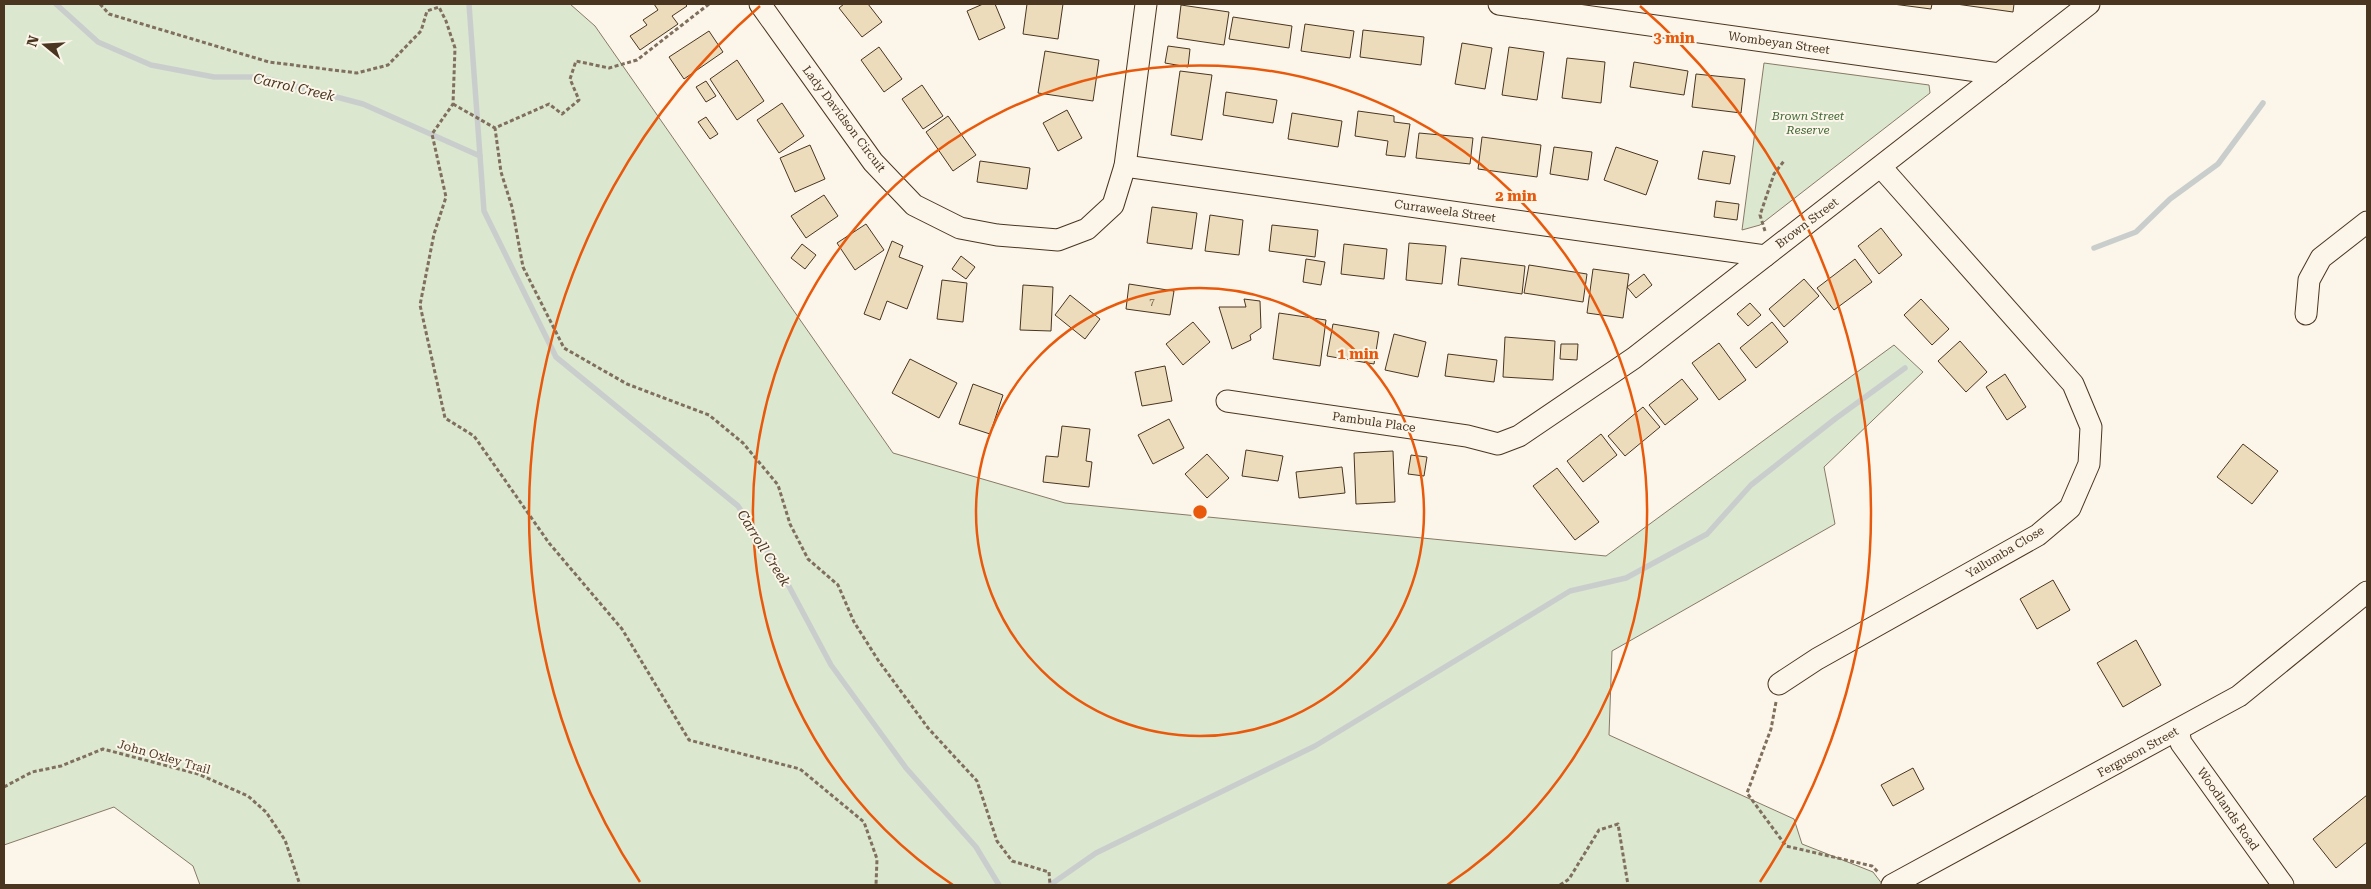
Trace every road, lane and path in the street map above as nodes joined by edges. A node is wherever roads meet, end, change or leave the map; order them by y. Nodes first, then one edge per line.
1 (100, 4) edge
2 (709, 4) edge
3 (760, 4) edge
4 (1146, 4) edge
5 (1499, 4) edge
6 (2089, 4) edge
7 (1999, 74) junction
8 (453, 104) junction
9 (495, 128) junction
10 (1784, 161) dead end
11 (1125, 166) junction
12 (1881, 167) junction
13 (2367, 222) edge
14 (1768, 253) junction
15 (2306, 314) dead end
16 (1227, 401) dead end
17 (1519, 436) joint
18 (2367, 592) edge
19 (1780, 684) joint
20 (2178, 730) junction
21 (4, 787) edge
22 (1888, 882) edge
23 (300, 885) edge
24 (876, 885) edge
25 (1050, 885) edge
26 (1560, 885) edge
27 (1628, 885) edge
28 (2283, 885) edge

1 - 8 path
2 - 9 path
3 - 11 street, Lady Davidson Circuit
4 - 11 street, Lady Davidson Circuit
5 - 7 street, Wombeyan Street
6 - 7 street, Brown Street
7 - 12 street, Brown Street
8 - 9 path
8 - 24 path
9 - 25 path
10 - 14 path
11 - 14 street, Curraweela Street
12 - 14 street, Brown Street
12 - 19 street, Yallumba Close
13 - 15 street
14 - 17 street, Brown Street
16 - 17 street, Pambula Place
18 - 20 street, Ferguson Street
19 - 22 path
20 - 22 street, Ferguson Street
20 - 28 street, Woodlands Road
21 - 23 path, John Oxley Trail
26 - 27 path

